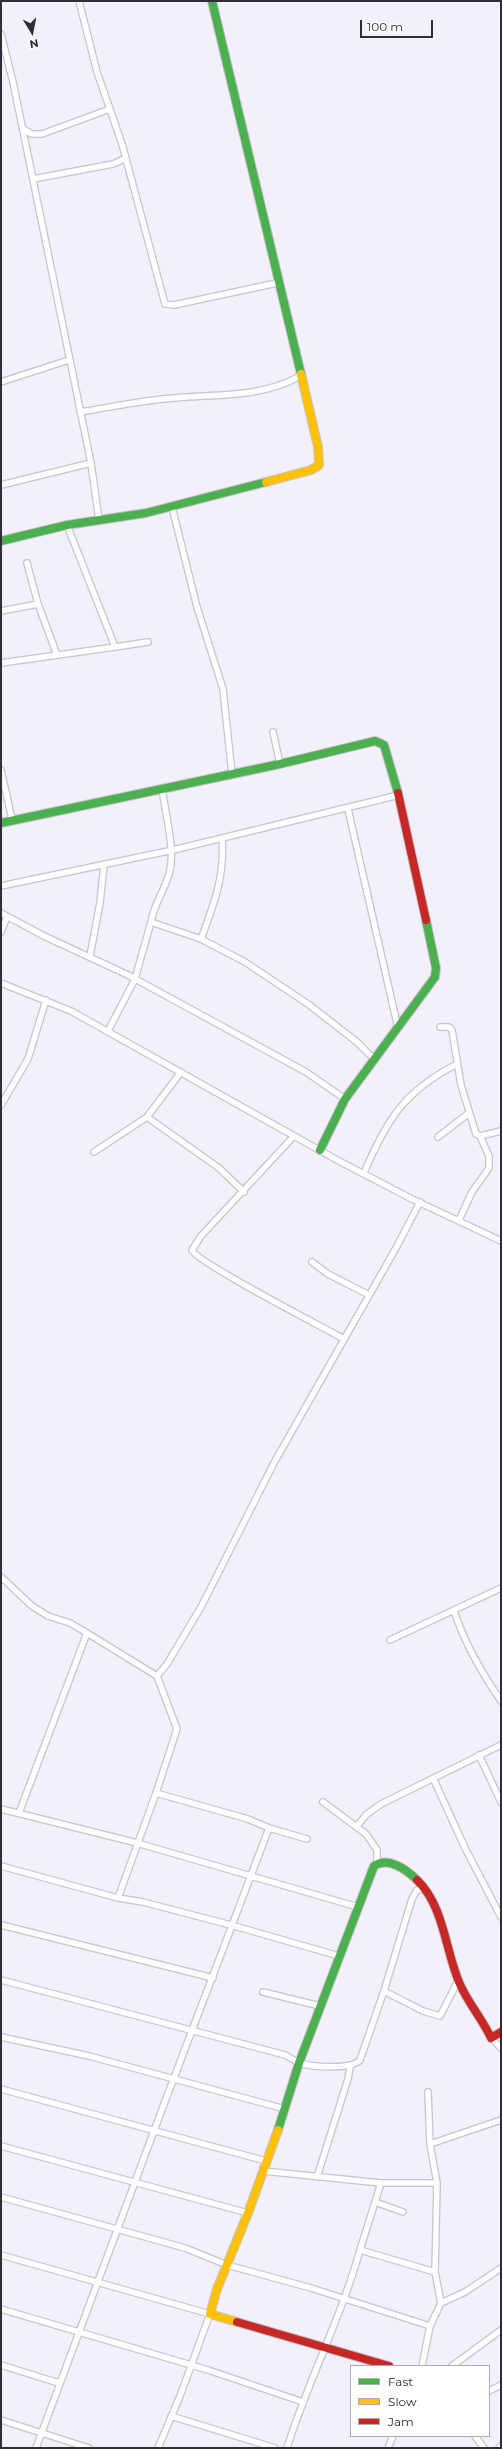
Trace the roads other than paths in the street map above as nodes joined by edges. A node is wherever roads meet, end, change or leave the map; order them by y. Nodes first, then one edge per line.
1 (79, 1) edge
2 (212, 1) edge
3 (1, 34) edge
4 (110, 109) junction
5 (23, 129) junction
6 (126, 158) junction
7 (33, 179) junction
8 (277, 283) junction
9 (69, 360) junction
10 (300, 376) junction
11 (1, 382) edge
12 (80, 412) junction
13 (91, 463) junction
14 (1, 485) edge
15 (172, 507) junction
16 (99, 520) junction
17 (67, 526) junction
18 (1, 541) edge
19 (27, 563) dead end
20 (38, 604) junction
21 (1, 611) edge
22 (148, 642) dead end
23 (115, 647) junction
24 (57, 655) junction
25 (1, 663) edge
26 (273, 732) dead end
27 (280, 764) junction
28 (1, 770) edge
29 (232, 774) junction
30 (162, 788) junction
31 (399, 795) junction
32 (1, 796) edge
33 (8, 799) junction
34 (348, 809) junction
35 (12, 819) junction
36 (1, 823) edge
37 (222, 838) junction
38 (173, 850) junction
39 (104, 864) junction
40 (1, 886) edge
41 (1, 913) edge
42 (7, 917) junction
43 (151, 922) junction
44 (1, 932) edge
45 (201, 939) junction
46 (90, 956) junction
47 (135, 979) junction
48 (1, 983) edge
49 (46, 1000) junction
50 (440, 1027) dead end
51 (398, 1028) junction
52 (108, 1031) junction
53 (375, 1060) junction
54 (457, 1064) junction
55 (180, 1072) junction
56 (346, 1099) junction
57 (1, 1105) edge
58 (468, 1113) junction
59 (147, 1117) junction
60 (501, 1131) edge
61 (294, 1136) junction
62 (480, 1136) junction
63 (438, 1137) dead end
64 (320, 1150) junction
65 (94, 1152) dead end
66 (364, 1173) junction
67 (244, 1192) junction
68 (420, 1202) junction
69 (459, 1220) junction
70 (501, 1241) edge
71 (312, 1262) dead end
72 (369, 1295) junction
73 (344, 1339) junction
74 (1, 1577) edge
75 (500, 1589) edge
76 (501, 1595) edge
77 (454, 1611) junction
78 (87, 1633) junction
79 (390, 1640) dead end
80 (157, 1676) junction
81 (501, 1701) edge
82 (501, 1745) edge
83 (479, 1755) junction
84 (434, 1780) junction
85 (156, 1793) junction
86 (323, 1802) dead end
87 (501, 1802) edge
88 (1, 1809) edge
89 (20, 1814) junction
90 (358, 1826) junction
91 (269, 1828) junction
92 (307, 1839) dead end
93 (137, 1843) junction
94 (377, 1863) junction
95 (1, 1866) edge
96 (251, 1875) junction
97 (425, 1889) junction
98 (118, 1898) junction
99 (358, 1907) junction
100 (501, 1917) edge
101 (1, 1925) edge
102 (231, 1925) junction
103 (339, 1956) junction
104 (213, 1978) junction
105 (1, 1980) edge
106 (458, 1980) junction
107 (384, 1991) junction
108 (262, 1992) dead end
109 (320, 2006) junction
110 (193, 2029) junction
111 (501, 2032) edge
112 (1, 2037) edge
113 (491, 2038) junction
114 (501, 2048) edge
115 (299, 2063) junction
116 (350, 2067) junction
117 (174, 2080) junction
118 (1, 2089) edge
119 (428, 2092) dead end
120 (285, 2109) junction
121 (501, 2120) edge
122 (154, 2129) junction
123 (430, 2144) junction
124 (1, 2146) edge
125 (266, 2161) junction
126 (263, 2171) junction
127 (317, 2176) junction
128 (133, 2180) junction
129 (381, 2183) junction
130 (437, 2183) junction
131 (1, 2197) edge
132 (375, 2202) junction
133 (403, 2212) dead end
134 (248, 2213) junction
135 (115, 2230) junction
136 (360, 2250) junction
137 (1, 2255) edge
138 (227, 2265) junction
139 (501, 2268) edge
140 (435, 2272) junction
141 (96, 2282) junction
142 (344, 2299) junction
143 (441, 2303) junction
144 (1, 2309) edge
145 (210, 2314) junction
146 (430, 2326) junction
147 (501, 2330) edge
148 (79, 2331) junction
149 (325, 2348) junction
150 (1, 2365) edge
151 (385, 2365) edge
152 (422, 2365) edge
153 (453, 2365) edge
154 (192, 2366) junction
155 (60, 2383) junction
156 (501, 2385) edge
157 (490, 2390) edge
158 (303, 2402) junction
159 (171, 2416) junction
160 (1, 2420) edge
161 (41, 2433) junction
162 (392, 2437) edge
163 (477, 2437) edge
164 (36, 2448) edge
165 (89, 2448) edge
166 (158, 2448) edge
167 (275, 2448) edge
168 (287, 2448) edge
169 (388, 2448) edge
170 (484, 2448) edge

1 - 4 street
2 - 8 street
3 - 5 street
4 - 5 street
4 - 6 street
5 - 7 street
6 - 7 street
6 - 8 street
7 - 9 street
8 - 10 street
9 - 11 street
9 - 12 street
10 - 12 street
10 - 15 street
12 - 13 street
13 - 14 street
13 - 16 street
15 - 16 street
15 - 29 street
16 - 17 street
17 - 18 street
17 - 23 street
19 - 20 street
20 - 21 street
20 - 24 street
22 - 23 street
23 - 24 street
24 - 25 street
26 - 27 street
27 - 29 street
27 - 31 street
28 - 33 street
29 - 30 street
30 - 35 street
30 - 38 street
31 - 34 street
31 - 51 street
32 - 33 street
33 - 35 street
34 - 37 street
34 - 51 street
35 - 36 street
37 - 38 street
37 - 45 street
38 - 39 street
38 - 43 street
39 - 40 street
39 - 46 street
41 - 42 street
42 - 44 street
42 - 46 street
43 - 45 street
43 - 47 street
45 - 53 street
46 - 47 street
47 - 52 street
47 - 56 street
48 - 49 street
49 - 52 street
49 - 57 street
50 - 54 street
51 - 53 street
52 - 55 street
53 - 56 street
54 - 58 street
54 - 66 street
55 - 59 street
55 - 61 street
56 - 64 street
58 - 62 street
58 - 63 street
59 - 65 street
59 - 67 street
60 - 62 street
61 - 64 street
61 - 67 street
62 - 69 street
64 - 66 street
66 - 68 street
67 - 73 street
68 - 69 street
68 - 72 street
69 - 70 street
71 - 72 street
72 - 73 street
73 - 80 street
74 - 78 street
75 - 76 street
75 - 77 street
77 - 79 street
77 - 81 street
78 - 80 street
78 - 89 street
80 - 85 street
82 - 83 street
83 - 84 street
83 - 87 street
84 - 90 street
84 - 100 street
85 - 91 street
85 - 93 street
86 - 90 street
88 - 89 street
89 - 93 street
90 - 94 street
91 - 92 street
91 - 96 street
93 - 96 street
93 - 98 street
94 - 97 street
94 - 99 street
95 - 98 street
96 - 99 street
96 - 102 street
97 - 106 street
97 - 107 street
98 - 102 street
99 - 103 street
101 - 104 street
102 - 103 street
102 - 104 street
103 - 109 street
104 - 110 street
105 - 110 street
106 - 107 street
106 - 113 street
107 - 116 street
108 - 109 street
109 - 115 street
110 - 115 street
110 - 117 street
111 - 113 street
112 - 117 street
113 - 114 street
115 - 116 street
115 - 120 street
116 - 127 street
117 - 120 street
117 - 122 street
118 - 122 street
119 - 123 street
120 - 125 street
121 - 123 street
122 - 125 street
122 - 128 street
123 - 130 street
124 - 128 street
125 - 126 street
126 - 127 street
126 - 134 street
127 - 129 street
128 - 134 street
128 - 135 street
129 - 130 street
129 - 132 street
130 - 140 street
131 - 135 street
132 - 133 street
132 - 136 street
134 - 138 street
135 - 138 street
135 - 141 street
136 - 140 street
136 - 142 street
137 - 141 street
138 - 142 street
138 - 145 street
139 - 143 street
140 - 143 street
141 - 145 street
141 - 148 street
142 - 146 street
142 - 149 street
143 - 146 street
144 - 148 street
145 - 149 street
145 - 154 street
146 - 152 street
147 - 153 street
148 - 154 street
148 - 155 street
149 - 151 street
149 - 158 street
150 - 155 street
154 - 158 street
154 - 159 street
155 - 161 street
156 - 157 street
158 - 168 street
159 - 166 street
159 - 167 street
160 - 161 street
161 - 164 street
161 - 165 street
162 - 169 street
163 - 170 street

